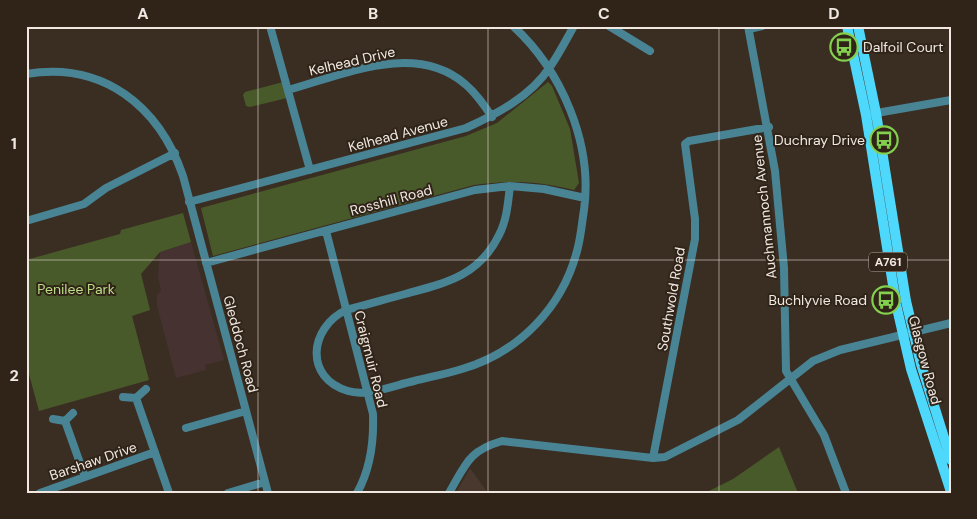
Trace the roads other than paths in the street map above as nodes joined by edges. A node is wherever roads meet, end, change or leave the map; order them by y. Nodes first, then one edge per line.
1 (270, 26) edge
2 (513, 26) edge
3 (574, 26) edge
4 (609, 26) edge
5 (762, 26) edge
6 (847, 26) edge
7 (858, 26) edge
8 (748, 28) edge
9 (650, 51) dead end
10 (550, 68) junction
11 (26, 74) edge
12 (288, 90) junction
13 (951, 100) edge
14 (871, 114) junction
15 (492, 116) junction
16 (769, 127) junction
17 (175, 153) junction
18 (310, 170) junction
19 (510, 186) junction
20 (585, 198) junction
21 (189, 202) junction
22 (26, 221) edge
23 (326, 231) junction
24 (206, 263) junction
25 (346, 310) junction
26 (951, 323) edge
27 (908, 334) junction
28 (789, 378) junction
29 (146, 389) dead end
30 (368, 391) junction
31 (123, 398) dead end
32 (136, 398) junction
33 (246, 411) junction
34 (73, 413) dead end
35 (53, 419) dead end
36 (64, 421) junction
37 (186, 428) dead end
38 (942, 437) edge
39 (155, 452) junction
40 (654, 458) junction
41 (951, 460) edge
42 (85, 477) junction
43 (265, 482) junction
44 (951, 492) edge
45 (40, 493) edge
46 (169, 493) edge
47 (228, 493) edge
48 (268, 493) edge
49 (357, 493) edge
50 (449, 493) edge
51 (846, 493) edge

1 - 12 street
2 - 10 street
3 - 10 street, Kelhead Avenue
4 - 9 street
5 - 8 street
6 - 14 main road, Glasgow Road / A761
7 - 14 main road, Glasgow Road / A761
8 - 16 street, Auchmannoch Avenue
10 - 15 street, Kelhead Avenue
10 - 20 street
11 - 17 street, Gleddoch Road
12 - 15 street, Kelhead Drive
12 - 18 street
13 - 14 street
14 - 27 main road, Glasgow Road / A761
15 - 18 street, Kelhead Avenue
16 - 28 street, Auchmannoch Avenue
16 - 40 street, Southwold Road
17 - 21 street, Gleddoch Road
17 - 22 street
18 - 21 street, Kelhead Avenue
19 - 20 street, Rosshill Road
19 - 23 street, Rosshill Road
19 - 25 street
20 - 30 street
21 - 24 street, Gleddoch Road
23 - 24 street, Rosshill Road
23 - 25 street, Craigmuir Road
24 - 33 street, Gleddoch Road
25 - 30 street, Craigmuir Road
25 - 30 street
26 - 27 street
27 - 28 street
27 - 38 main road, Glasgow Road / A761
28 - 40 street
28 - 51 street, Auchmannoch Avenue
29 - 32 street
30 - 49 street, Craigmuir Road
31 - 32 street
32 - 39 street
33 - 37 street
33 - 43 street, Gleddoch Road
34 - 36 street
35 - 36 street
36 - 42 street
38 - 41 main road, Glasgow Road / A761
38 - 44 main road, Glasgow Road / A761
39 - 42 street, Barshaw Drive
39 - 46 street
40 - 50 street
42 - 45 street, Barshaw Drive
43 - 47 street
43 - 48 street, Gleddoch Road

